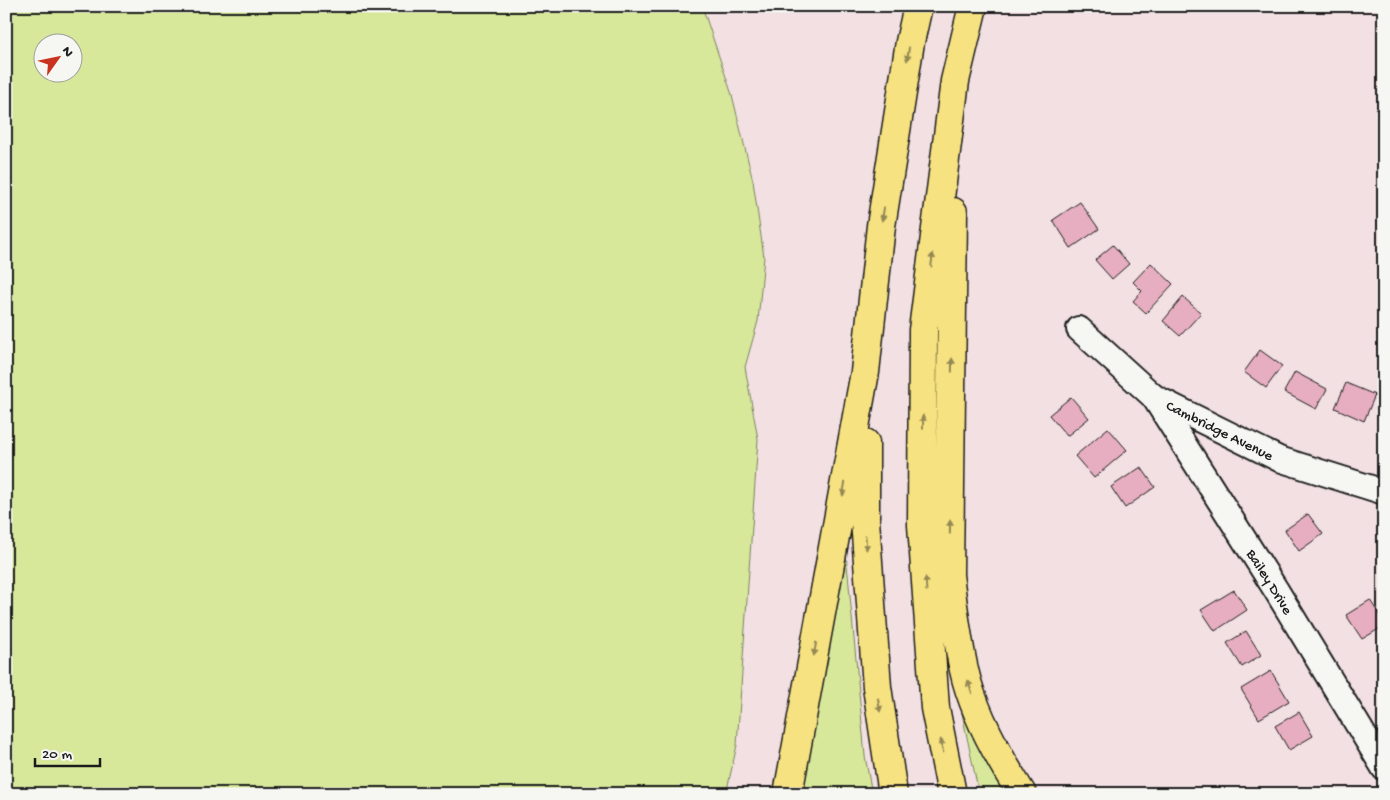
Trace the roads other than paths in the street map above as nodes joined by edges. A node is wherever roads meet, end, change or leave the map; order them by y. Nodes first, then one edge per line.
1 (918, 6) edge
2 (973, 6) edge
3 (955, 81) junction
4 (1079, 329) dead end
5 (865, 372) junction
6 (1154, 397) junction
7 (1384, 492) edge
8 (1384, 768) edge
9 (788, 794) edge
10 (893, 794) edge
11 (952, 794) edge
12 (1022, 794) edge

1 -> 5 highway
2 - 3 highway
11 -> 3 highway
12 -> 3 highway
4 - 6 street, Cambridge Avenue
5 -> 9 highway
5 -> 10 highway
6 - 7 street, Cambridge Avenue
6 - 8 street, Bailey Drive

